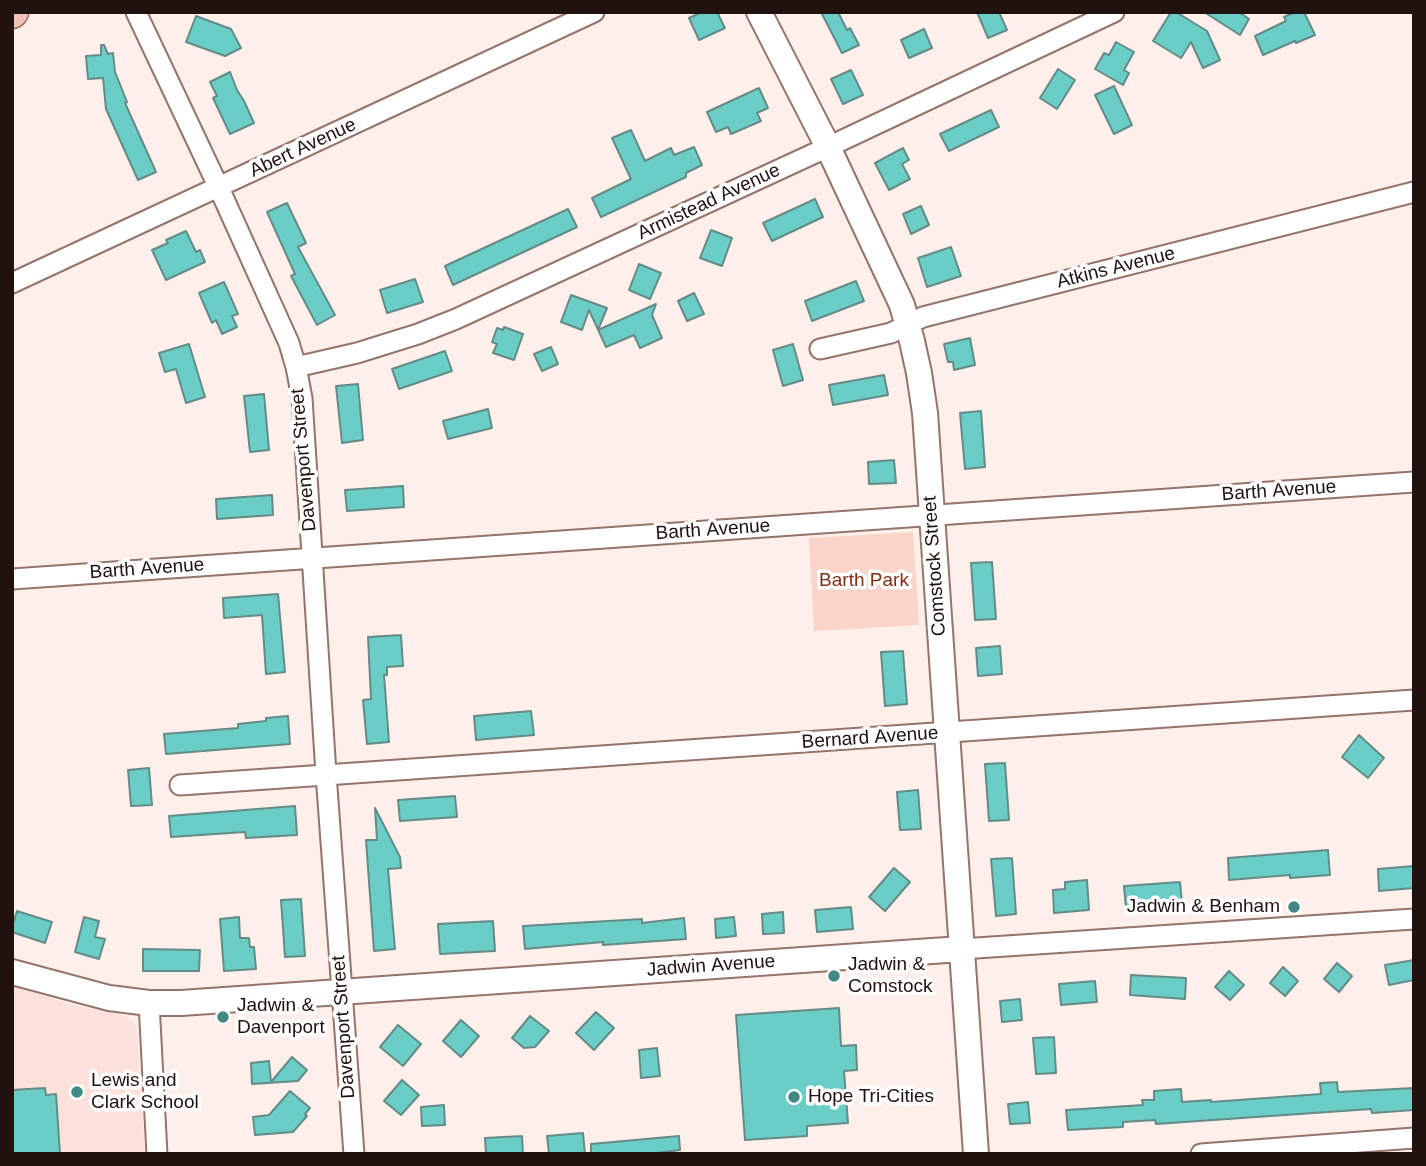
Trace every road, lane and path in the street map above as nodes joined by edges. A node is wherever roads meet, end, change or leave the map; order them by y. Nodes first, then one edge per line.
1 (136, 12) edge
2 (594, 12) edge
3 (759, 12) edge
4 (1114, 12) edge
5 (828, 147) junction
6 (219, 188) junction
7 (1414, 192) edge
8 (12, 283) edge
9 (908, 325) junction
10 (820, 349) dead end
11 (296, 367) junction
12 (1414, 482) edge
13 (931, 515) junction
14 (312, 557) junction
15 (12, 579) edge
16 (1414, 700) edge
17 (947, 733) junction
18 (326, 774) junction
19 (180, 785) dead end
20 (1414, 919) edge
21 (961, 949) junction
22 (12, 972) edge
23 (342, 991) junction
24 (149, 1003) junction
25 (1414, 1138) edge
26 (157, 1154) edge
27 (354, 1154) edge
28 (975, 1154) edge
29 (1202, 1154) edge

1 - 6 street, Davenport Street
2 - 6 street, Abert Avenue
3 - 5 street, Comstock Street
4 - 5 street, Armistead Avenue
5 - 9 street, Comstock Street
5 - 11 street, Armistead Avenue
6 - 8 street, Abert Avenue
6 - 11 street, Davenport Street
7 - 9 street, Atkins Avenue
9 - 10 street, Atkins Avenue
9 - 13 street, Comstock Street
11 - 14 street, Davenport Street
12 - 13 street, Barth Avenue
13 - 14 street, Barth Avenue
13 - 17 street, Comstock Street
14 - 15 street, Barth Avenue
14 - 18 street, Davenport Street
16 - 17 street, Bernard Avenue
17 - 18 street, Bernard Avenue
17 - 21 street, Comstock Street
18 - 19 street
18 - 23 street, Davenport Street
20 - 21 street, Jadwin Avenue
21 - 23 street, Jadwin Avenue
21 - 28 street, Comstock Street
22 - 24 street, Jadwin Avenue
23 - 24 street, Jadwin Avenue
23 - 27 street, Davenport Street
24 - 26 street
25 - 29 street

